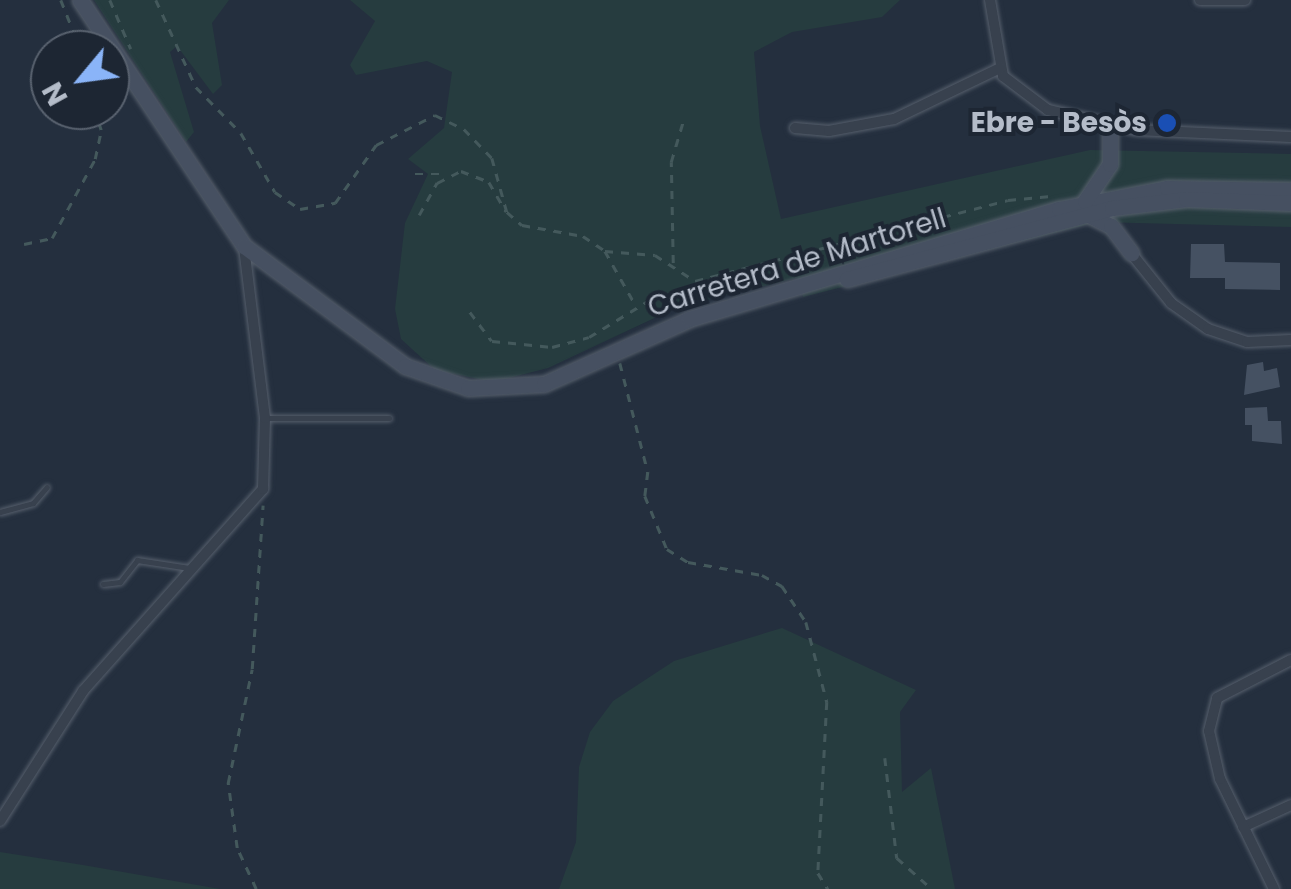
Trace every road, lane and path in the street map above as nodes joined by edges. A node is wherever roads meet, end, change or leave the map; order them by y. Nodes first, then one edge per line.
1 (61, 0) edge
2 (80, 0) edge
3 (110, 0) edge
4 (156, 0) edge
5 (990, 0) edge
6 (1200, 0) edge
7 (1245, 0) edge
8 (73, 30) edge
9 (100, 30) edge
10 (126, 30) edge
11 (1000, 68) junction
12 (130, 75) edge
13 (684, 118) dead end
14 (1110, 127) junction
15 (795, 128) dead end
16 (101, 130) edge
17 (1291, 136) edge
18 (1110, 164) junction
19 (416, 174) dead end
20 (446, 174) junction
21 (1161, 188) junction
22 (1291, 190) edge
23 (1291, 202) edge
24 (1143, 203) junction
25 (1112, 208) junction
26 (1060, 209) junction
27 (1085, 209) junction
28 (507, 212) junction
29 (419, 215) dead end
30 (1117, 228) junction
31 (24, 244) dead end
32 (244, 246) junction
33 (605, 251) junction
34 (1131, 253) joint
35 (673, 264) junction
36 (799, 288) junction
37 (636, 305) junction
38 (724, 309) junction
39 (470, 312) dead end
40 (1288, 341) edge
41 (616, 352) junction
42 (266, 418) junction
43 (389, 418) dead end
44 (47, 488) dead end
45 (262, 489) junction
46 (0, 512) edge
47 (188, 568) junction
48 (104, 584) dead end
49 (1291, 660) edge
50 (884, 758) dead end
51 (1291, 805) edge
52 (0, 821) edge
53 (1243, 827) junction
54 (256, 889) edge
55 (828, 889) edge
56 (932, 889) edge
57 (1274, 889) edge

1 - 8 path
2 - 9 main road, Carretera de Martorell
3 - 10 path
4 - 28 path
5 - 11 street
6 - 7 street
11 - 14 street
11 - 15 street
12 - 32 main road, Carretera de Martorell
13 - 35 path
14 - 17 street
14 - 18 main road
16 - 31 path
18 - 21 main road
18 - 27 main road
19 - 20 path
20 - 28 path
20 - 29 path
21 - 22 main road, Carretera de Martorell
21 - 25 main road
21 - 27 main road, Carretera de Martorell
23 - 24 main road
24 - 25 main road
24 - 30 main road
25 - 26 main road
25 - 27 main road
25 - 30 main road
26 - 27 main road, Carretera de Martorell
26 - 35 path
26 - 36 main road, Carretera de Martorell
27 - 30 main road
27 - 36 main road
28 - 33 path
30 - 34 main road
32 - 41 main road, Carretera de Martorell
32 - 42 street
33 - 35 path
33 - 37 path
34 - 40 street
36 - 38 main road, Carretera de Martorell
37 - 38 path
37 - 39 path
38 - 41 main road, Carretera de Martorell
41 - 55 path
42 - 43 lane
42 - 45 street
44 - 46 lane
45 - 47 street
45 - 54 path
47 - 48 lane
47 - 52 street
49 - 53 street
50 - 56 path
51 - 53 street
53 - 57 street

